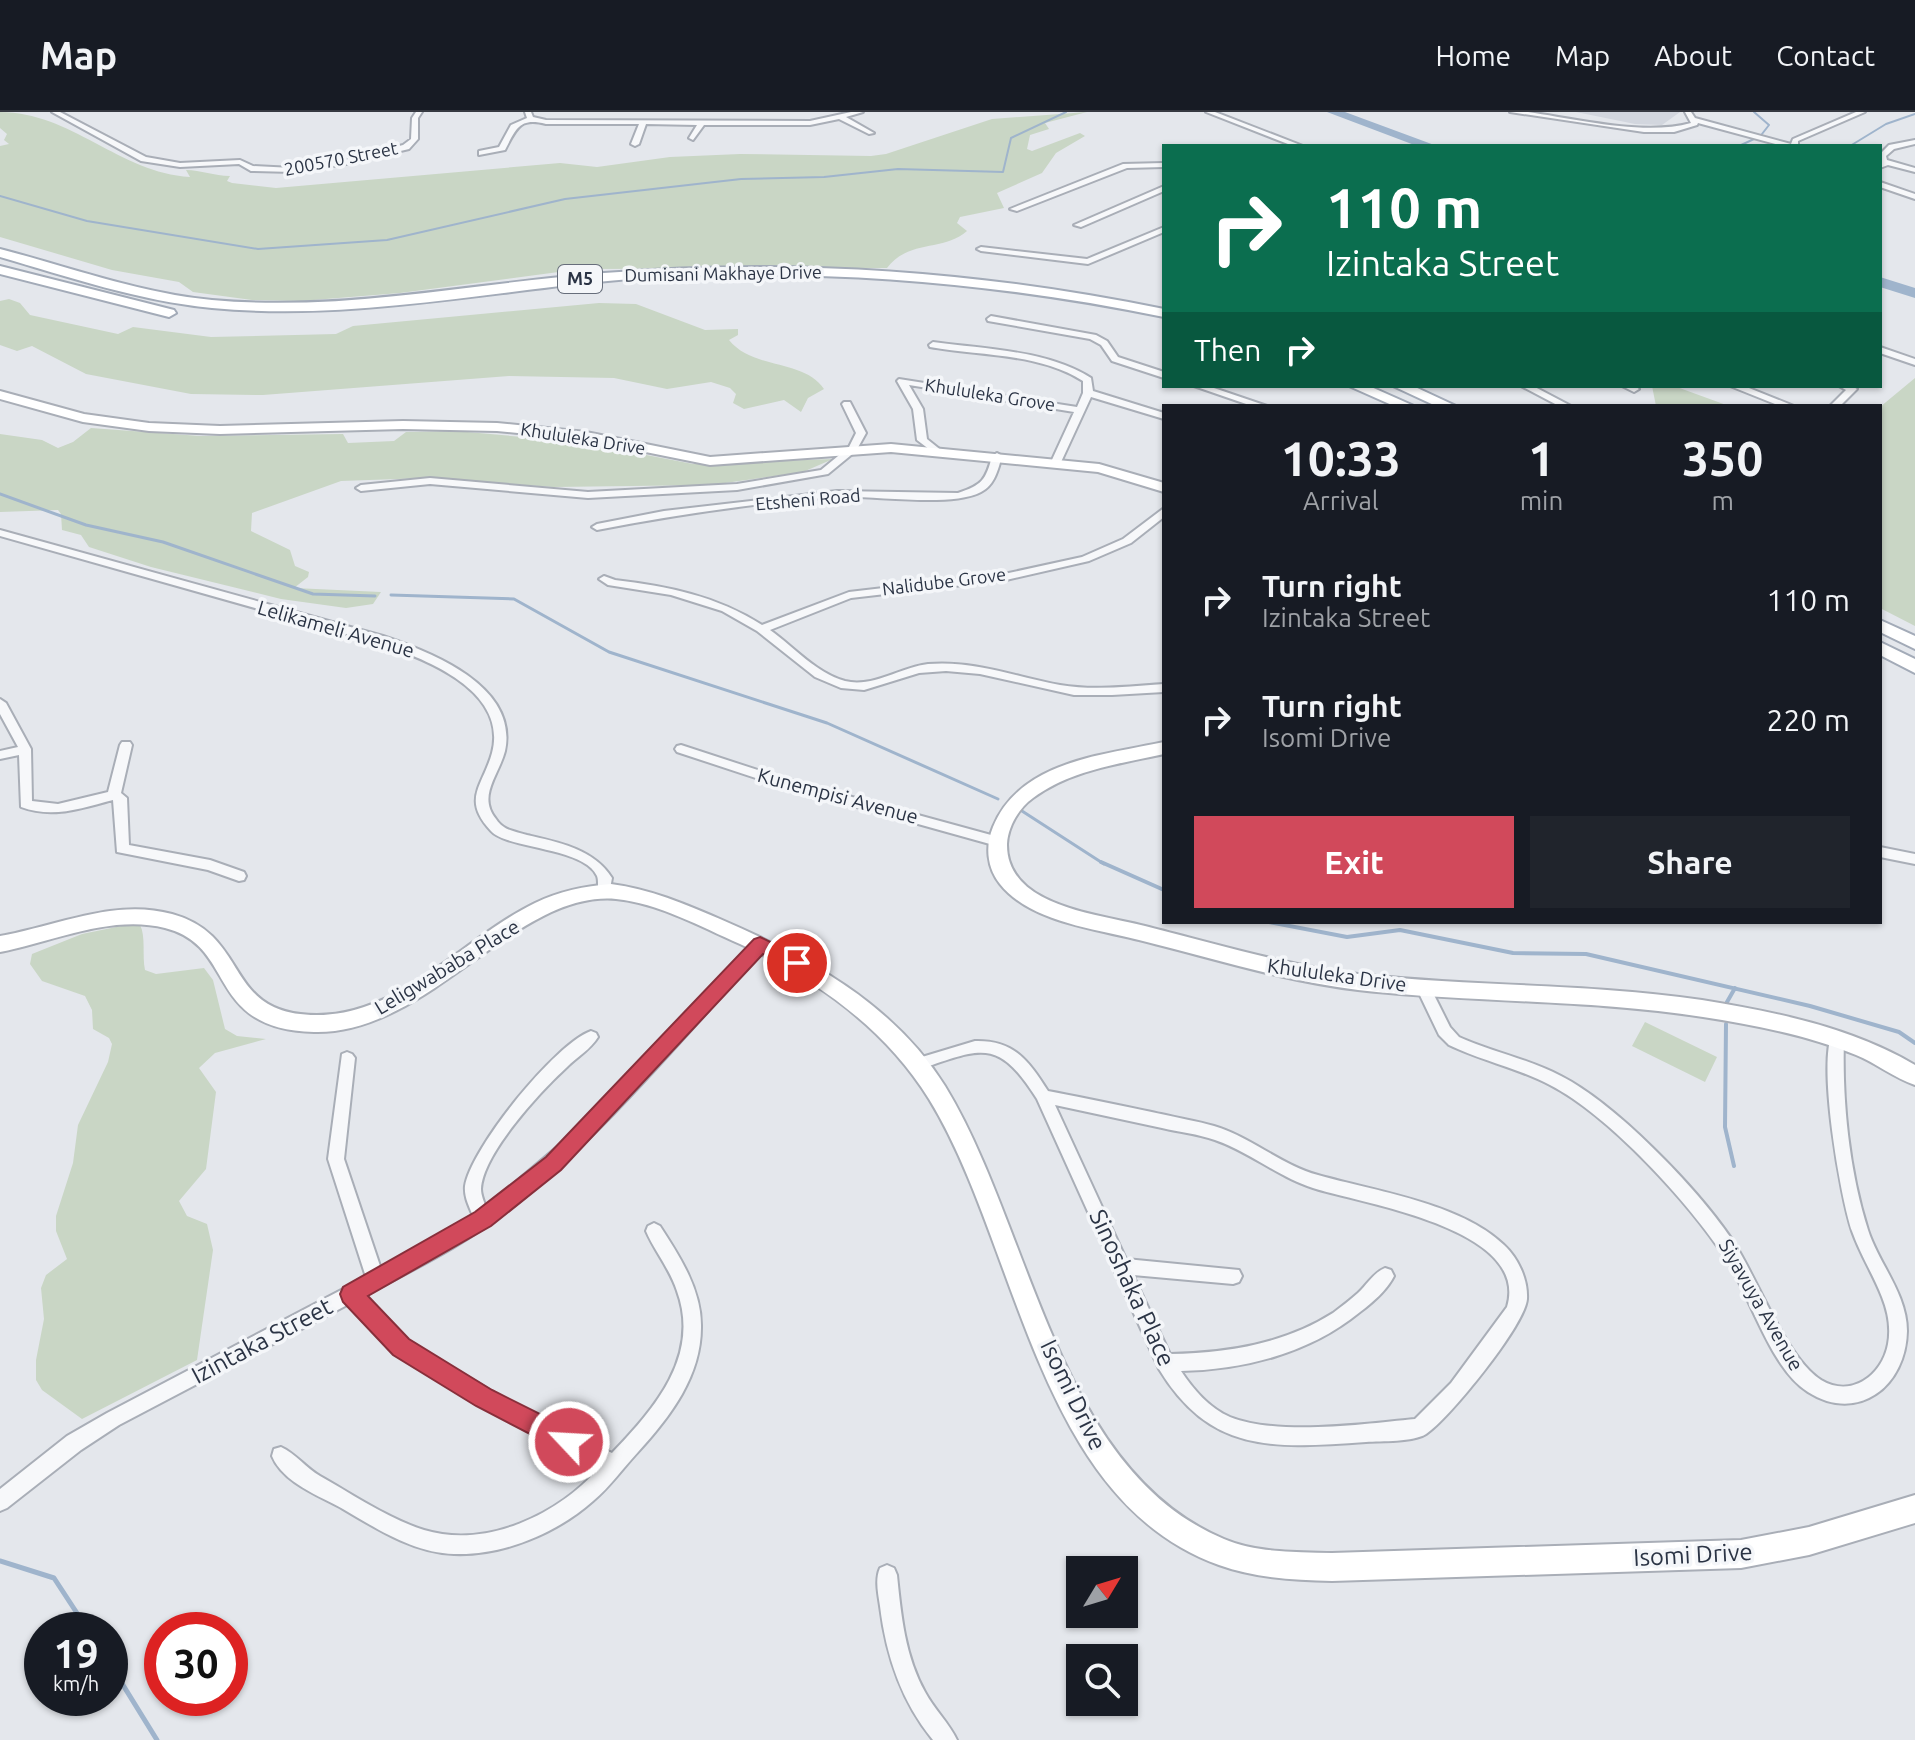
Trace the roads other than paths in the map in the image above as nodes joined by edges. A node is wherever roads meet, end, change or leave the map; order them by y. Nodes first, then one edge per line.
1 (55, 112) edge
2 (419, 112) edge
3 (860, 112) edge
4 (1209, 112) edge
5 (1513, 112) edge
6 (1862, 112) edge
7 (530, 115) edge
8 (1690, 115) edge
9 (842, 118) junction
10 (643, 122) junction
11 (701, 123) junction
12 (871, 133) dead end
13 (693, 138) dead end
14 (1915, 142) edge
15 (635, 144) dead end
16 (1294, 144) edge
17 (1776, 144) edge
18 (1794, 144) edge
19 (482, 153) dead end
20 (1882, 163) edge
21 (1162, 165) edge
22 (1915, 170) edge
23 (1882, 185) edge
24 (1162, 189) edge
25 (1915, 197) edge
26 (1014, 209) dead end
27 (1078, 225) dead end
28 (1162, 230) edge
29 (981, 249) dead end
30 (0, 253) edge
31 (0, 270) edge
32 (1162, 313) edge
33 (991, 319) dead end
34 (1162, 327) edge
35 (933, 345) dead end
36 (1882, 351) edge
37 (1915, 362) edge
38 (1162, 374) edge
39 (1205, 388) edge
40 (1361, 388) edge
41 (1405, 388) edge
42 (1530, 388) edge
43 (1740, 388) edge
44 (1088, 393) junction
45 (0, 395) edge
46 (847, 404) dead end
47 (1256, 404) edge
48 (1402, 404) edge
49 (1444, 404) edge
50 (1562, 404) edge
51 (1784, 404) edge
52 (1079, 410) junction
53 (1162, 415) edge
54 (853, 449) junction
55 (937, 451) junction
56 (997, 456) junction
57 (1056, 462) junction
58 (1162, 487) edge
59 (361, 488) dead end
60 (1162, 513) edge
61 (597, 527) dead end
62 (0, 533) edge
63 (604, 579) dead end
64 (1882, 626) edge
65 (762, 629) junction
66 (1915, 643) edge
67 (1882, 649) edge
68 (1915, 667) edge
69 (1162, 688) edge
70 (0, 703) edge
71 (126, 745) dead end
72 (25, 749) junction
73 (681, 749) dead end
74 (1162, 749) edge
75 (0, 755) edge
76 (114, 795) junction
77 (997, 841) junction
78 (1882, 852) edge
79 (1915, 859) edge
80 (239, 876) dead end
81 (604, 890) junction
82 (0, 944) edge
83 (760, 944) junction
84 (1423, 987) junction
85 (591, 1037) dead end
86 (1837, 1038) junction
87 (347, 1058) dead end
88 (917, 1064) junction
89 (1915, 1076) edge
90 (1043, 1096) junction
91 (483, 1219) junction
92 (654, 1231) dead end
93 (1120, 1266) junction
94 (1233, 1276) dead end
95 (1385, 1276) dead end
96 (376, 1281) junction
97 (351, 1294) junction
98 (1165, 1363) junction
99 (281, 1456) dead end
100 (615, 1464) junction
101 (0, 1501) edge
102 (1915, 1509) edge
103 (887, 1575) dead end
104 (946, 1740) edge

1 - 2 street, 200570 Street
3 - 9 street
4 - 16 street
5 - 8 street
6 - 18 street
7 - 10 street
7 - 19 street
8 - 17 street
9 - 11 street
9 - 12 street
10 - 11 street
10 - 15 street
11 - 13 street
14 - 20 street
20 - 22 street
21 - 26 street
23 - 25 street
24 - 27 street
28 - 29 street
30 - 32 main road, Dumisani Makhaye Drive / M5
31 - 34 main road, Dumisani Makhaye Drive / M5
33 - 38 street
35 - 44 street
36 - 37 street
39 - 47 street
40 - 48 main road
41 - 49 main road
42 - 50 street
43 - 51 street
44 - 52 street
44 - 53 street
45 - 54 street, Khululeka Drive
46 - 54 street
52 - 55 street, Khululeka Grove
52 - 57 street
54 - 55 street, Khululeka Drive
54 - 59 street
55 - 56 street, Khululeka Drive
56 - 57 street, Khululeka Drive
56 - 61 street, Etsheni Road
57 - 58 street, Khululeka Drive
60 - 65 street, Nalidube Grove
62 - 81 street, Lelikameli Avenue
63 - 65 street
64 - 66 main road
65 - 69 street
67 - 68 main road
70 - 72 street
71 - 76 street
72 - 75 street
72 - 76 street
73 - 77 street, Kunempisi Avenue
74 - 77 street
76 - 80 street
77 - 84 street, Khululeka Drive
78 - 79 street
81 - 82 street, Leligwababa Place
81 - 83 street, Isomi Drive
83 - 88 street, Isomi Drive
83 - 91 street, Izintaka Street
84 - 86 street, Khululeka Drive
84 - 86 street, Siyavuya Avenue
85 - 91 street
86 - 89 street, Khululeka Drive
87 - 96 street
88 - 90 street, Sinoshaka Place
88 - 102 street, Isomi Drive
90 - 93 street, Sinoshaka Place
90 - 98 street, Sinoshaka Place
91 - 96 street, Izintaka Street
92 - 100 street
93 - 94 street
93 - 98 street, Sinoshaka Place
95 - 98 street
96 - 97 street, Izintaka Street
97 - 100 street
97 - 101 street, Izintaka Street
99 - 100 street
103 - 104 street

